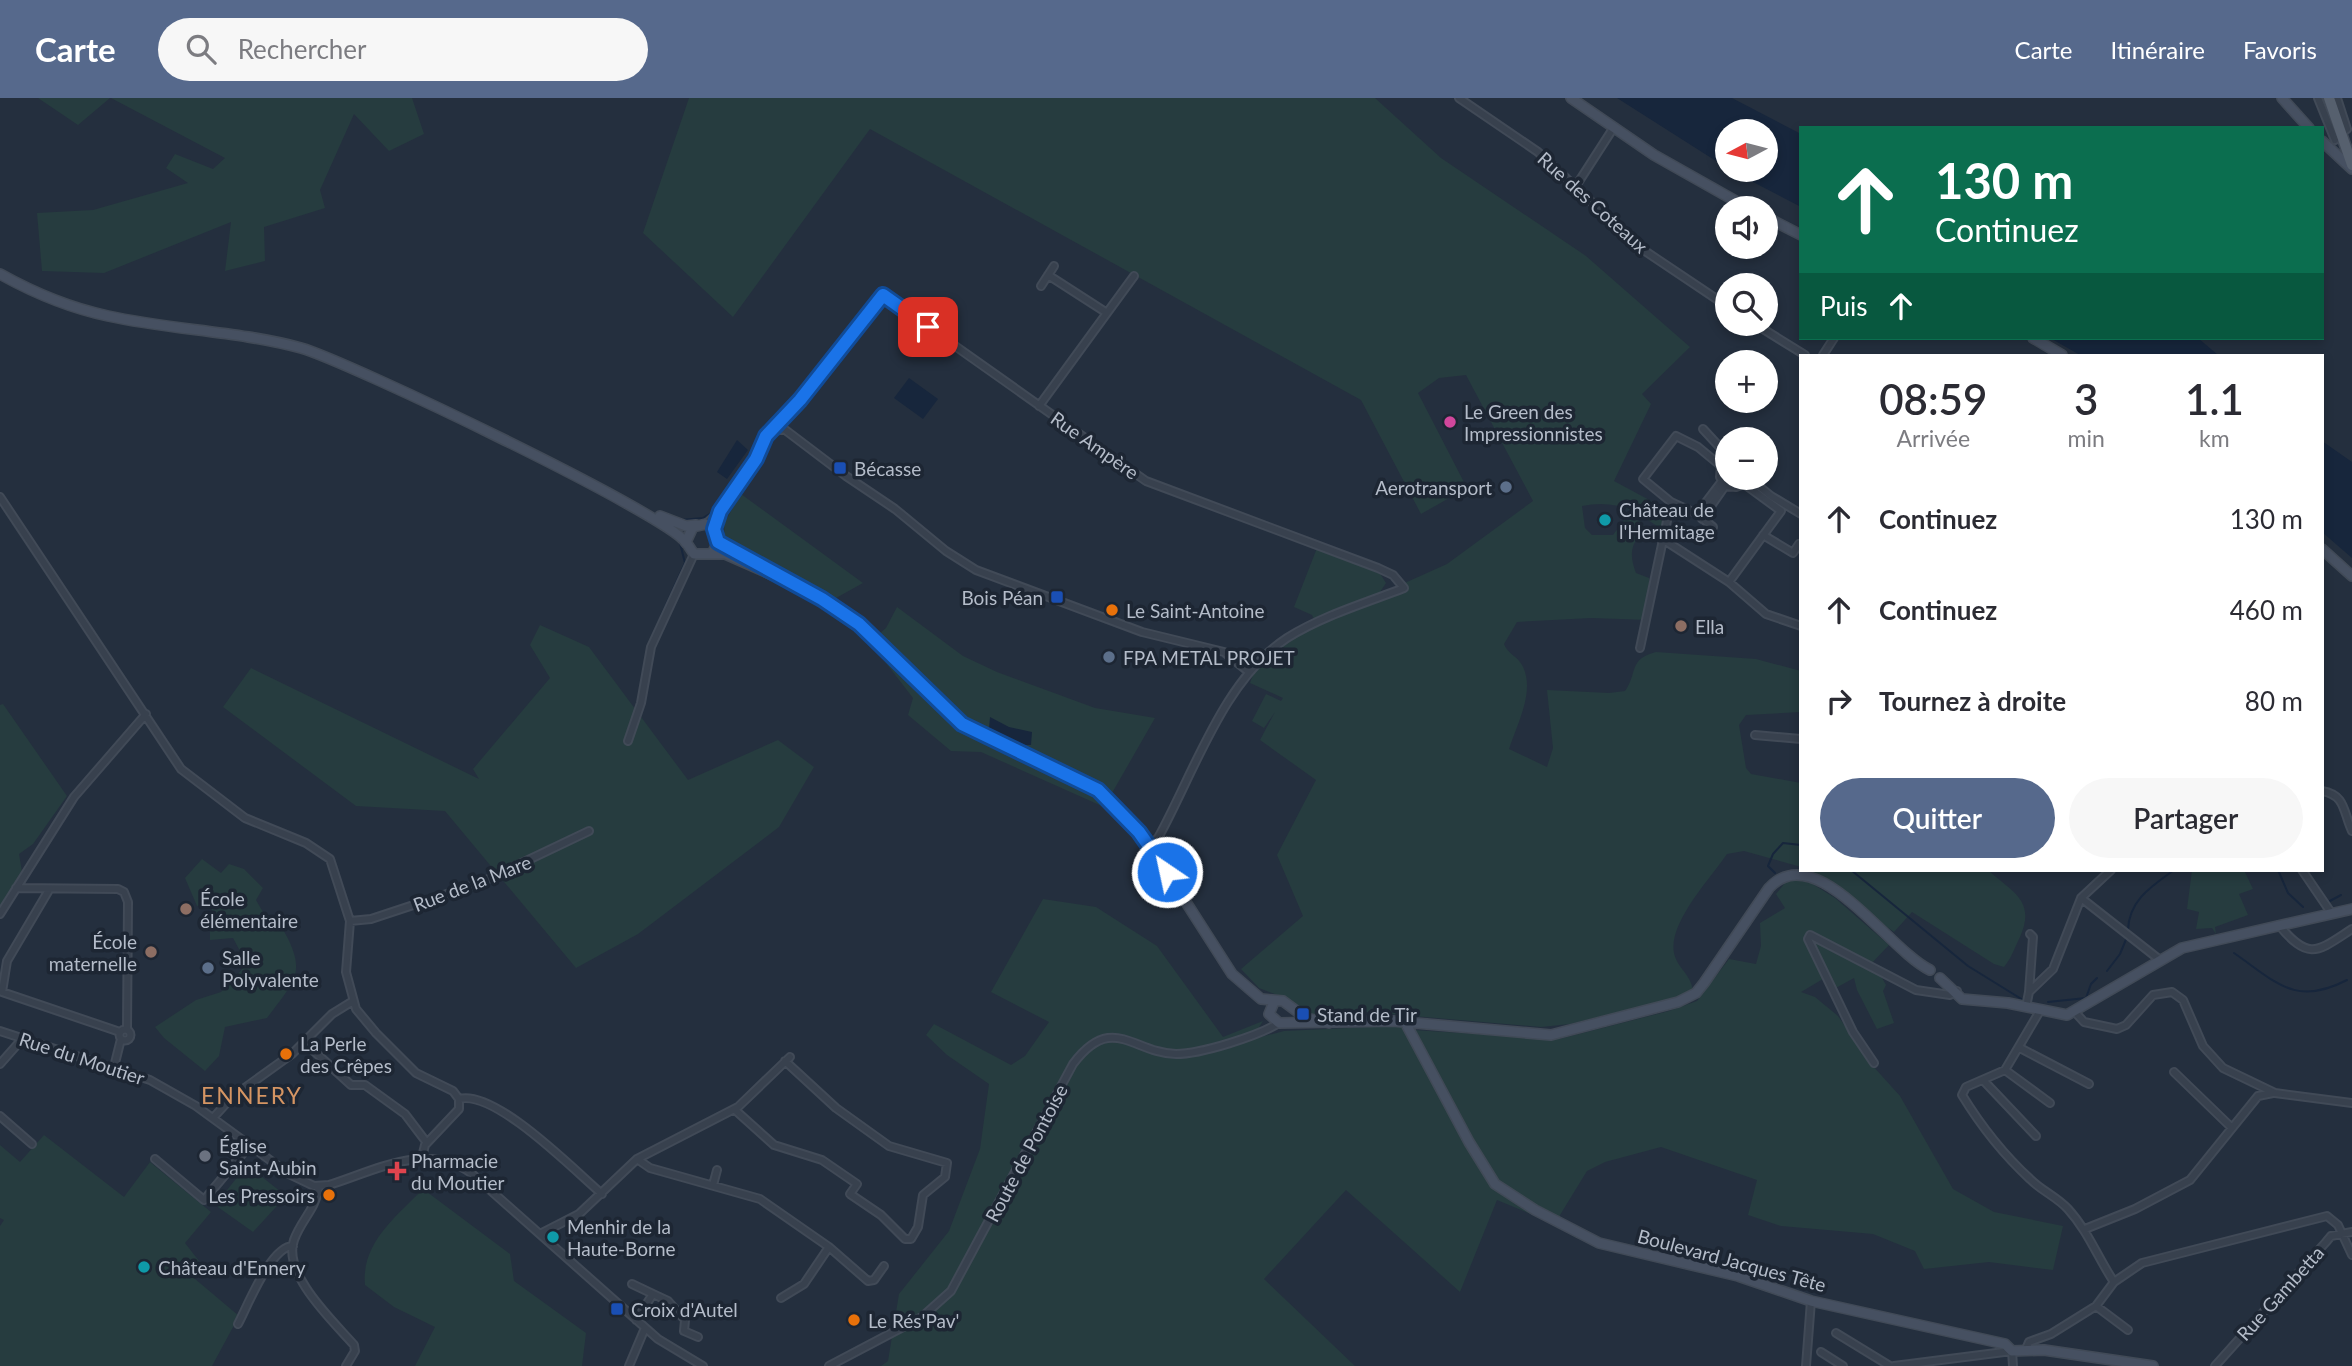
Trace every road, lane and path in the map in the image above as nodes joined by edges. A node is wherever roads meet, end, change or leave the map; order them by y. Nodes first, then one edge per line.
1 (1459, 98) edge
2 (1571, 98) edge
3 (2282, 98) edge
4 (2318, 98) edge
5 (2329, 98) edge
6 (2337, 98) edge
7 (2307, 126) edge
8 (1614, 128) junction
9 (2339, 137) junction
10 (2325, 144) edge
11 (2347, 150) junction
12 (2352, 167) edge
13 (1576, 186) junction
14 (1726, 196) edge
15 (1778, 223) edge
16 (1799, 234) edge
17 (1054, 266) dead end
18 (0, 274) edge
19 (1048, 275) junction
20 (1134, 276) dead end
21 (1041, 286) dead end
22 (1715, 298) edge
23 (1107, 313) junction
24 (1774, 336) edge
25 (2037, 340) edge
26 (1803, 354) edge
27 (2060, 354) edge
28 (1039, 406) junction
29 (775, 429) junction
30 (1703, 429) dead end
31 (1715, 442) edge
32 (1715, 461) edge
33 (1718, 490) edge
34 (1756, 490) edge
35 (1761, 490) edge
36 (0, 497) edge
37 (623, 500) junction
38 (1671, 502) junction
39 (1799, 513) edge
40 (1699, 517) junction
41 (706, 526) junction
42 (1713, 527) dead end
43 (1763, 535) junction
44 (1664, 540) junction
45 (718, 542) junction
46 (1799, 544) dead end
47 (687, 545) junction
48 (2324, 551) edge
49 (713, 552) junction
50 (694, 554) junction
51 (2352, 576) edge
52 (779, 577) junction
53 (1729, 582) junction
54 (1799, 625) edge
55 (1640, 648) dead end
56 (1249, 672) junction
57 (146, 714) junction
58 (1755, 736) dead end
59 (1799, 739) edge
60 (628, 741) dead end
61 (2324, 791) edge
62 (589, 831) dead end
63 (2352, 831) edge
64 (1148, 847) junction
65 (2109, 872) edge
66 (2303, 872) edge
67 (16, 888) junction
68 (49, 890) junction
69 (2081, 898) junction
70 (2352, 909) edge
71 (0, 914) edge
72 (2332, 914) junction
73 (350, 921) junction
74 (2278, 925) junction
75 (2352, 929) edge
76 (2030, 934) dead end
77 (2162, 958) junction
78 (1955, 992) junction
79 (2029, 992) junction
80 (353, 1001) junction
81 (1274, 1002) junction
82 (2023, 1006) junction
83 (2041, 1009) junction
84 (1291, 1010) junction
85 (2075, 1012) junction
86 (1270, 1015) junction
87 (1281, 1022) junction
88 (1405, 1022) junction
89 (1329, 1023) junction
90 (0, 1031) edge
91 (1258, 1032) junction
92 (123, 1034) junction
93 (23, 1038) junction
94 (304, 1042) junction
95 (2020, 1048) junction
96 (1874, 1063) dead end
97 (0, 1064) edge
98 (114, 1067) junction
99 (2005, 1070) junction
100 (2174, 1072) dead end
101 (1983, 1080) junction
102 (2089, 1084) dead end
103 (2275, 1093) junction
104 (459, 1098) junction
105 (2050, 1103) dead end
106 (2352, 1103) edge
107 (734, 1109) junction
108 (0, 1116) edge
109 (213, 1118) junction
110 (2232, 1128) junction
111 (2036, 1136) dead end
112 (427, 1143) junction
113 (32, 1144) dead end
114 (250, 1145) junction
115 (422, 1157) junction
116 (155, 1159) dead end
117 (637, 1159) junction
118 (717, 1170) dead end
119 (713, 1185) junction
120 (319, 1187) junction
121 (602, 1194) junction
122 (2085, 1229) junction
123 (2352, 1232) edge
124 (540, 1234) junction
125 (2343, 1234) junction
126 (293, 1246) junction
127 (829, 1247) junction
128 (2352, 1255) edge
129 (884, 1266) dead end
130 (2114, 1282) junction
131 (632, 1284) dead end
132 (653, 1294) junction
133 (781, 1298) dead end
134 (1811, 1301) junction
135 (2096, 1306) junction
136 (636, 1320) junction
137 (238, 1324) dead end
138 (645, 1328) junction
139 (2128, 1330) dead end
140 (1836, 1333) dead end
141 (698, 1337) dead end
142 (2026, 1349) junction
143 (2012, 1350) junction
144 (1821, 1352) dead end
145 (1948, 1362) edge
146 (346, 1366) edge
147 (629, 1366) edge
148 (703, 1366) edge
149 (829, 1366) edge
150 (1806, 1366) edge
151 (1843, 1366) edge
152 (1892, 1366) edge
153 (2013, 1366) edge
154 (2153, 1366) edge
155 (2215, 1366) edge

1 - 13 street, Rue des Coteaux
2 - 8 main road
3 - 7 main road
4 - 9 street
5 - 9 main road
6 - 9 street
8 - 13 street
8 - 14 main road
9 - 10 main road
9 - 11 main road
10 - 11 main road
10 - 12 main road
11 - 12 main road
13 - 22 street, Rue des Coteaux
15 - 16 main road
17 - 19 street
18 - 37 main road
19 - 21 street
19 - 23 street
20 - 23 street
23 - 28 street
24 - 26 street
25 - 27 main road
28 - 29 street, Rue Ampère
28 - 56 street, Rue Ampère
29 - 41 street
29 - 56 street
30 - 31 street
32 - 38 street
33 - 40 street
34 - 43 street
35 - 39 street
36 - 57 street
37 - 41 main road
37 - 47 main road
38 - 40 street
38 - 44 street
40 - 42 street
41 - 45 main road
41 - 47 main road
43 - 46 street
43 - 53 street
44 - 53 street
44 - 55 street
45 - 49 main road
45 - 52 main road
47 - 50 main road
48 - 51 main road
49 - 50 main road
49 - 52 main road
50 - 60 street
52 - 64 main road
53 - 54 street
56 - 64 street
57 - 67 street
57 - 73 street
58 - 59 street
61 - 63 street
62 - 73 street, Rue de la Mare
64 - 81 main road
64 - 86 main road
65 - 69 street
66 - 72 street
67 - 68 street
67 - 71 street
68 - 92 street
68 - 92 street
69 - 77 street
69 - 79 street
70 - 72 main road
72 - 74 main road
73 - 80 street
74 - 75 street
74 - 77 main road
76 - 79 street
77 - 85 main road
78 - 82 main road
78 - 88 main road
78 - 96 street
79 - 82 street
80 - 94 street
80 - 104 street
81 - 84 main road
81 - 86 main road
82 - 83 main road
83 - 85 main road
83 - 95 street
84 - 87 main road
84 - 89 main road
85 - 103 street
86 - 87 main road
86 - 91 street
87 - 89 main road
87 - 91 street, Route de Pontoise
88 - 89 main road
88 - 134 main road, Boulevard Jacques Tête
90 - 93 street, Rue du Moutier
91 - 149 street, Route de Pontoise
92 - 98 street
93 - 97 street
93 - 98 street, Rue du Moutier
94 - 109 street
94 - 112 street
95 - 99 street
95 - 102 street
98 - 109 street, Rue du Moutier
99 - 101 street
99 - 105 street
100 - 110 street
101 - 111 street
101 - 122 street
103 - 106 street
103 - 110 street
104 - 112 street
104 - 121 street
107 - 107 street
107 - 117 street
108 - 113 street
109 - 114 street, Rue du Moutier
110 - 122 street
112 - 115 street
114 - 116 street
114 - 120 street, Rue du Moutier
115 - 120 street
115 - 124 street
117 - 119 street
117 - 121 street
118 - 119 street
119 - 127 street
120 - 126 street
121 - 124 street
122 - 130 street
123 - 125 street, Rue Gambetta
124 - 136 street
125 - 128 street
125 - 130 street
125 - 155 street, Rue Gambetta
126 - 137 street
126 - 146 street
127 - 129 street
127 - 133 street
130 - 135 street
131 - 132 street
132 - 136 street
132 - 141 street
134 - 143 main road, Boulevard Jacques Tête
134 - 150 street
135 - 139 street
135 - 142 street
136 - 138 street
138 - 147 street
138 - 148 street
140 - 152 street
142 - 143 main road, Boulevard Jacques Tête
142 - 154 main road, Boulevard Jacques Tête
143 - 145 street
143 - 153 street
144 - 151 street
145 - 152 street

